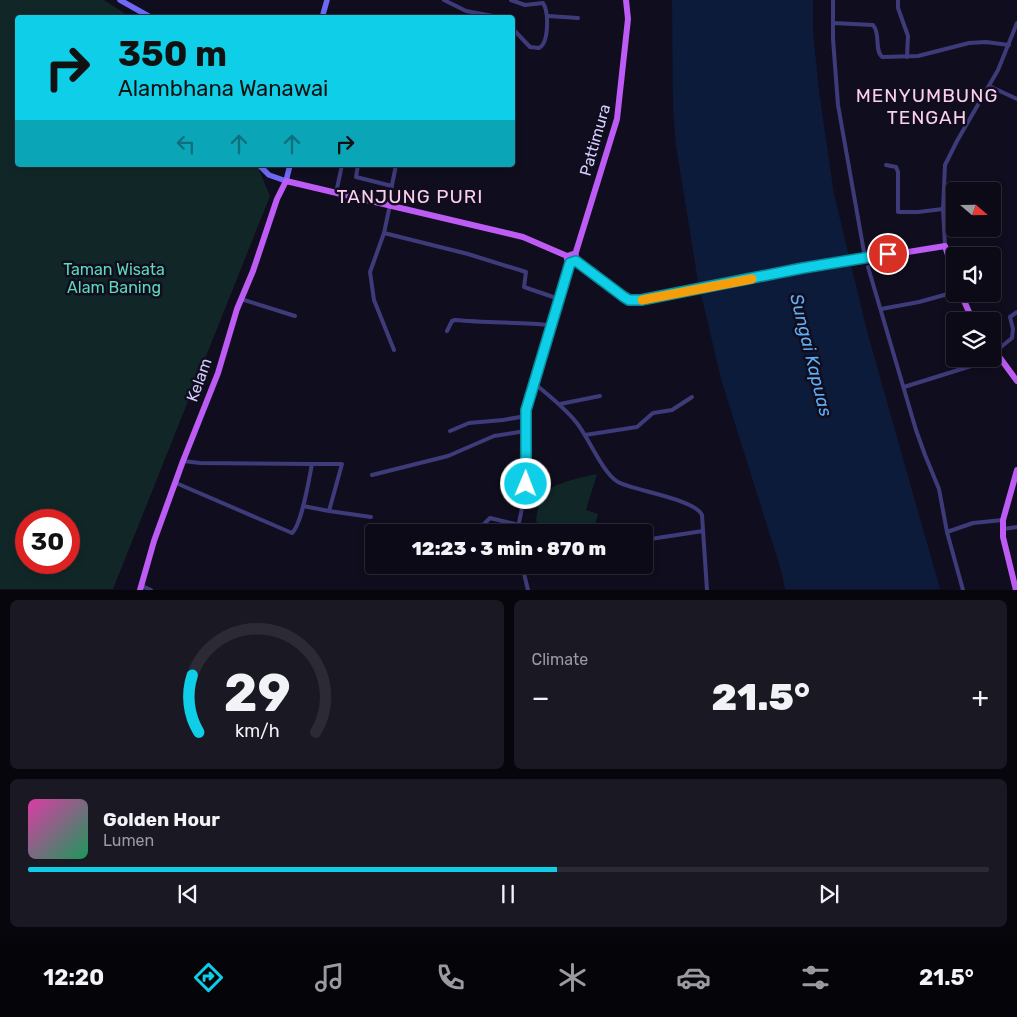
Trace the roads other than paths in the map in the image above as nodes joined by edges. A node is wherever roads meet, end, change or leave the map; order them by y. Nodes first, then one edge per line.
1 (120, 0) edge
2 (327, 0) edge
3 (444, 0) edge
4 (511, 0) edge
5 (626, 0) edge
6 (833, 0) edge
7 (898, 0) edge
8 (147, 15) edge
9 (323, 15) edge
10 (488, 15) edge
11 (548, 16) junction
12 (578, 18) dead end
13 (833, 23) junction
14 (1017, 23) edge
15 (515, 31) edge
16 (1009, 45) junction
17 (907, 57) junction
18 (989, 86) junction
19 (1017, 98) edge
20 (886, 165) dead end
21 (261, 167) edge
22 (290, 167) edge
23 (342, 167) edge
24 (358, 167) edge
25 (396, 167) edge
26 (286, 181) junction
27 (392, 186) junction
28 (336, 193) junction
29 (389, 205) junction
30 (943, 209) junction
31 (384, 233) junction
32 (946, 246) joint
33 (864, 252) dead end
34 (572, 259) junction
35 (868, 267) dead end
36 (946, 294) edge
37 (241, 299) junction
38 (559, 299) junction
39 (881, 308) junction
40 (1017, 312) edge
41 (294, 316) dead end
42 (552, 325) junction
43 (447, 331) dead end
44 (1001, 348) edge
45 (394, 350) dead end
46 (1001, 359) edge
47 (957, 367) edge
48 (1017, 381) edge
49 (534, 383) junction
50 (904, 387) junction
51 (600, 396) dead end
52 (692, 396) dead end
53 (560, 404) junction
54 (526, 416) junction
55 (450, 431) dead end
56 (526, 431) junction
57 (585, 434) junction
58 (183, 461) junction
59 (312, 464) junction
60 (1017, 470) edge
61 (372, 475) dead end
62 (176, 483) junction
63 (303, 506) junction
64 (329, 511) junction
65 (371, 517) dead end
66 (1003, 520) junction
67 (484, 524) edge
68 (515, 524) edge
69 (519, 524) edge
70 (1017, 527) edge
71 (1003, 529) junction
72 (703, 532) junction
73 (948, 532) junction
74 (653, 539) edge
75 (524, 574) edge
76 (141, 588) edge
77 (151, 590) edge
78 (528, 590) edge
79 (707, 590) edge
80 (963, 590) edge
81 (1016, 590) edge

1 - 8 street
2 - 9 street
3 - 10 street
4 - 11 street
5 - 34 main road, Pattimura
6 - 13 street
7 - 17 street
11 - 12 street
11 - 15 street
13 - 17 street
13 - 33 street
14 - 16 street
16 - 17 street
16 - 18 street
18 - 19 street
18 - 30 street
20 - 30 street
21 - 26 street
22 - 26 street
23 - 28 street
24 - 27 street
25 - 27 street
26 - 28 main road
26 - 37 main road, Kelam
27 - 29 street
28 - 29 main road
29 - 31 street
29 - 34 main road
30 - 32 street
31 - 38 street
31 - 45 street
32 - 34 main road
34 - 38 street
35 - 39 street
36 - 39 street
37 - 41 street
37 - 58 main road, Kelam
38 - 42 street
39 - 50 street
40 - 44 street
42 - 43 street
42 - 49 street
46 - 48 main road
47 - 50 street
49 - 53 street
49 - 54 street
50 - 73 street
51 - 53 street
52 - 57 street
53 - 57 street
54 - 55 street
54 - 56 street
56 - 61 street
56 - 69 street
57 - 72 street
58 - 59 street
58 - 62 main road, Kelam
59 - 63 street
59 - 64 street
60 - 66 main road
62 - 63 street
62 - 76 main road, Kelam
63 - 64 street
64 - 65 street
66 - 71 main road
66 - 73 street
67 - 68 street
70 - 71 street
71 - 81 main road
72 - 74 street
72 - 79 street
73 - 80 street
75 - 78 street
76 - 77 street

